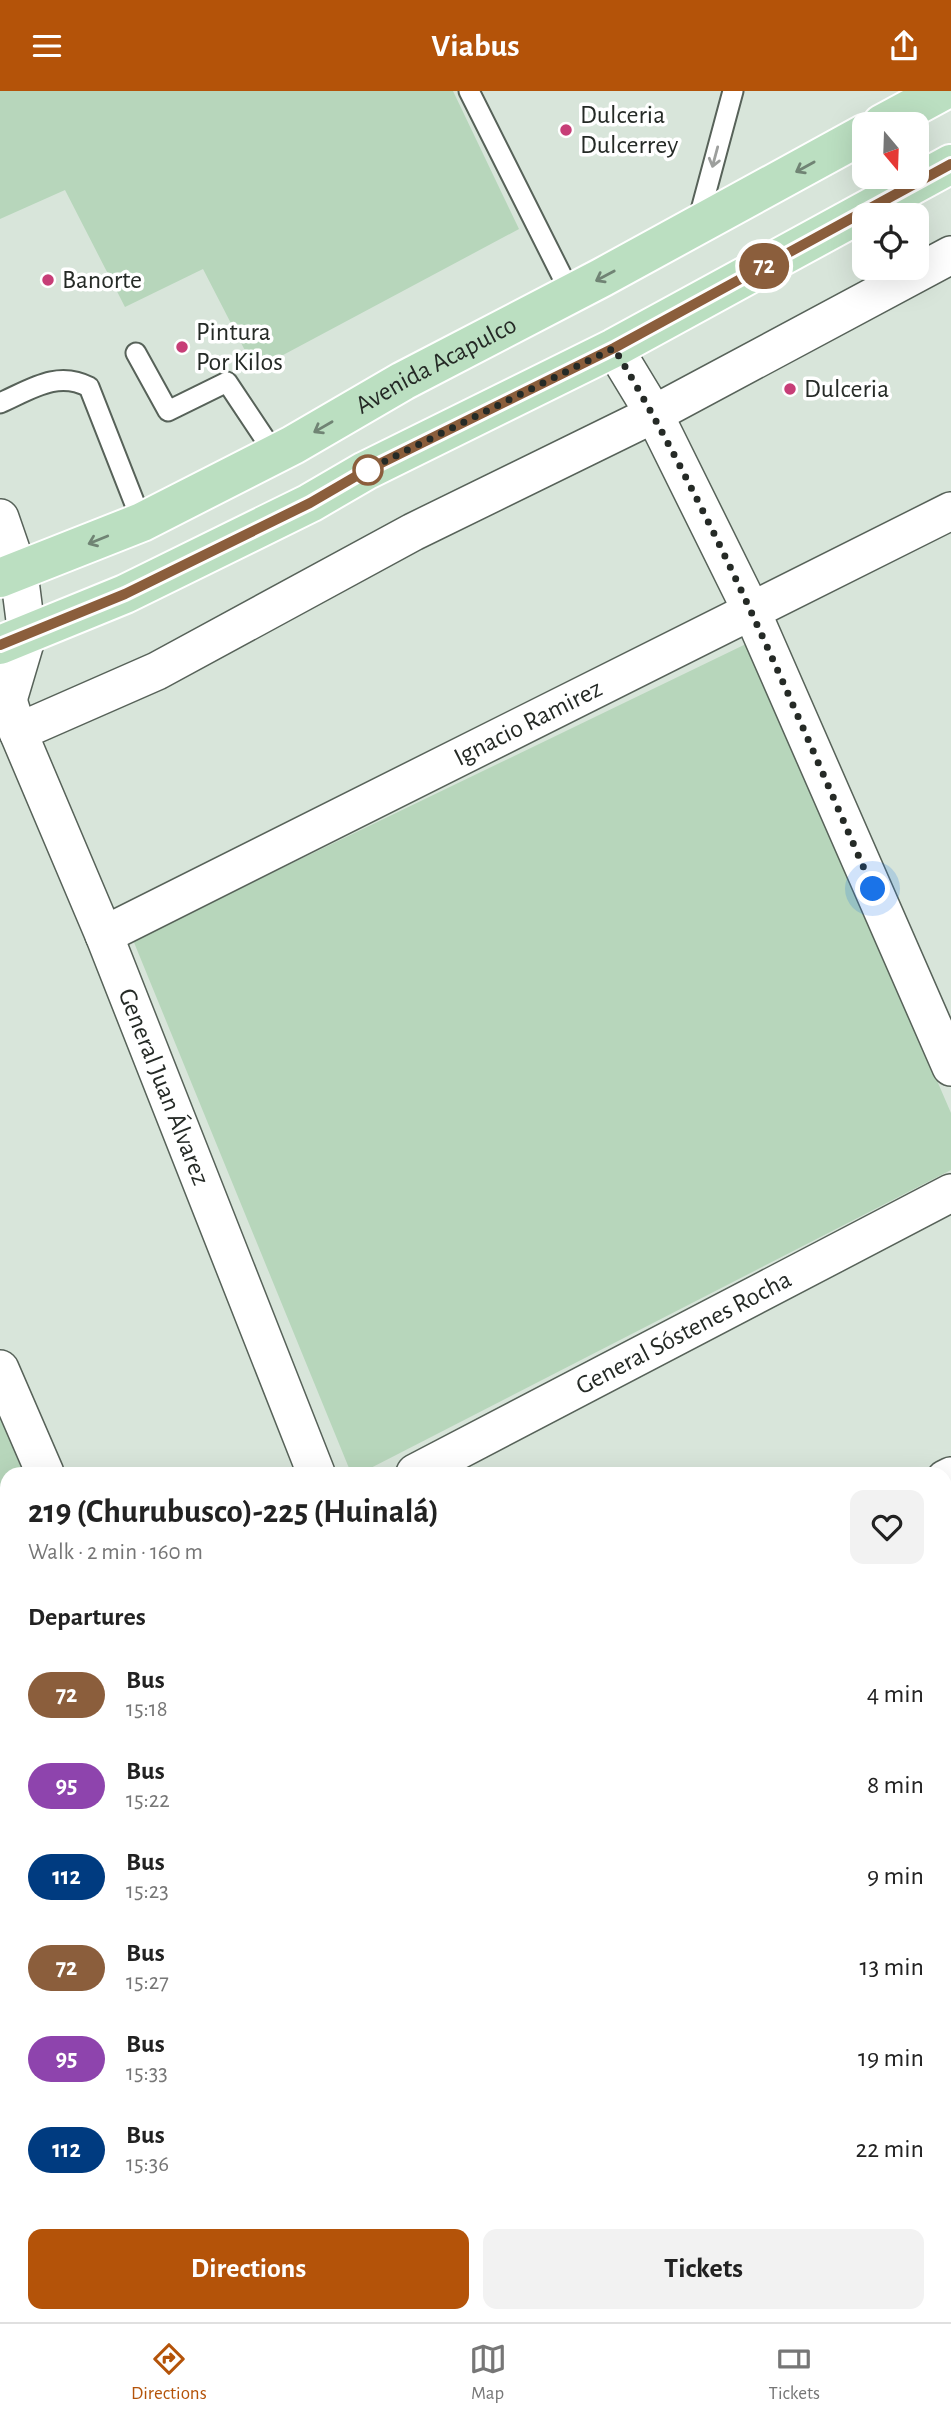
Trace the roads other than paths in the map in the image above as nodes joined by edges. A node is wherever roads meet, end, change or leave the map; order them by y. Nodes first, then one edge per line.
1 (469, 91) edge
2 (733, 91) edge
3 (943, 91) edge
4 (904, 112) edge
5 (852, 141) edge
6 (951, 164) edge
7 (696, 226) junction
8 (951, 255) edge
9 (571, 294) junction
10 (614, 348) junction
11 (136, 353) dead end
12 (0, 403) edge
13 (654, 414) junction
14 (275, 454) junction
15 (951, 511) edge
16 (0, 518) edge
17 (142, 522) junction
18 (9, 575) edge
19 (751, 610) junction
20 (13, 641) edge
21 (9, 707) edge
22 (104, 935) junction
23 (951, 1067) edge
24 (951, 1193) edge
25 (1, 1373) edge
26 (42, 1467) edge
27 (314, 1467) edge
28 (426, 1467) edge

1 - 9 lane
2 -> 7 lane
3 - 4 main road
5 -> 7 main road, Avenida Acapulco
6 - 10 main road
7 -> 9 main road, Avenida Acapulco
8 - 13 street
9 -> 14 main road, Avenida Acapulco
10 - 13 street
10 - 20 main road
11 - 14 lane
12 - 17 lane
13 - 19 street
13 - 21 street
14 - 17 main road, Avenida Acapulco
15 - 19 street, Ignacio Ramirez
16 - 18 street
17 -> 18 main road, Avenida Acapulco
18 - 20 street
19 - 22 street, Ignacio Ramirez
19 - 23 street
20 - 21 street
21 - 22 street, General Juan Álvarez
22 - 27 street, General Juan Álvarez
24 - 28 street, General Sóstenes Rocha
25 - 26 street

